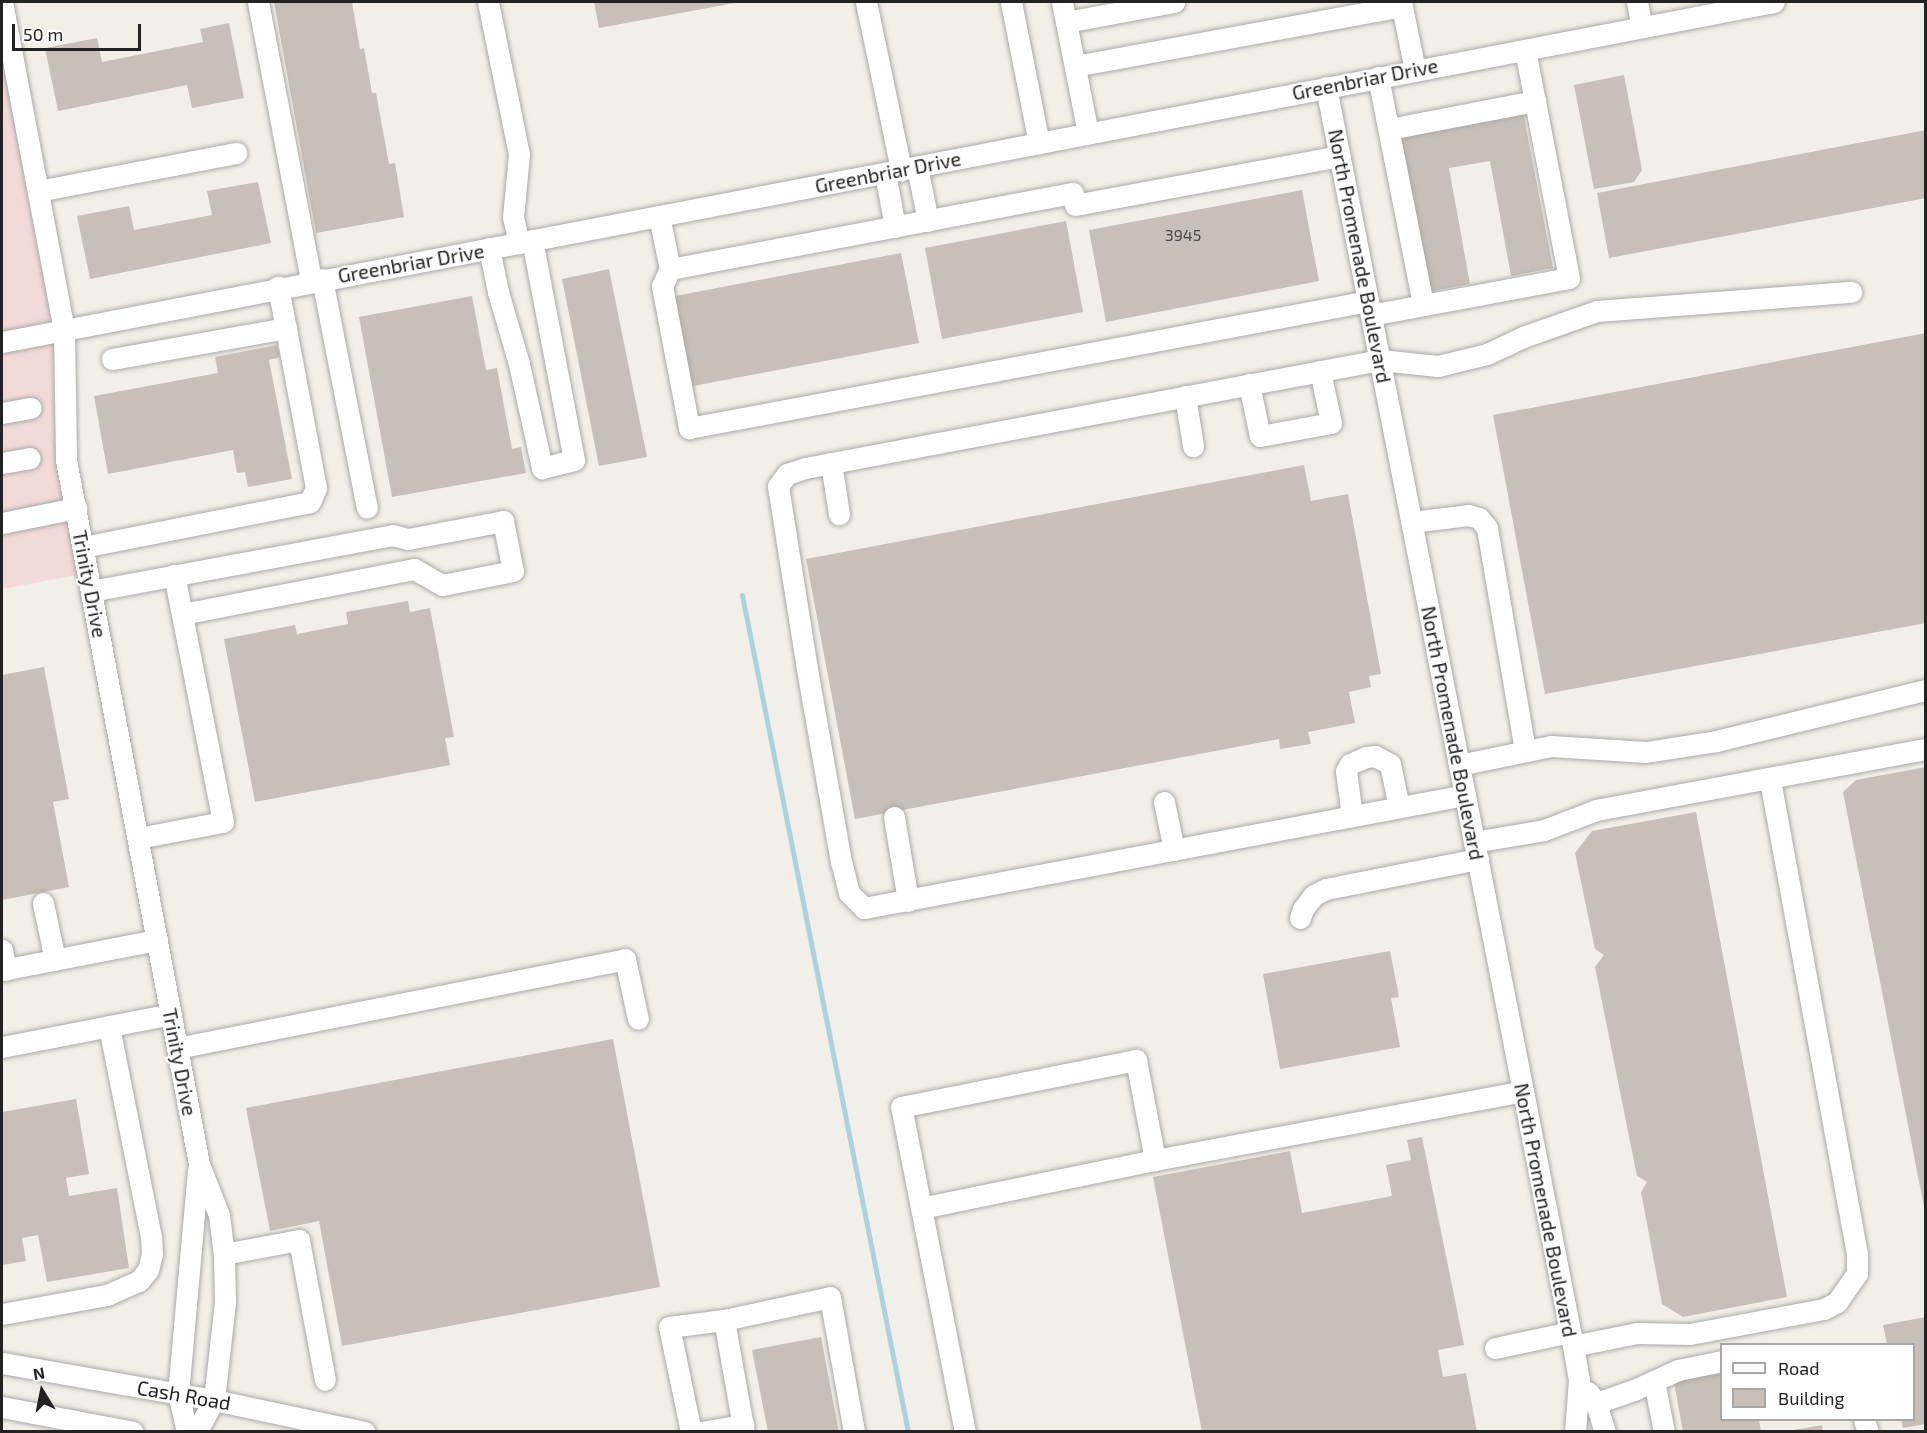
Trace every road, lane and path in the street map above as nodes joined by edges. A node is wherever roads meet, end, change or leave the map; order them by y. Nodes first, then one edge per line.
1 (258, 2) edge
2 (488, 2) edge
3 (866, 2) edge
4 (1011, 2) edge
5 (1174, 2) edge
6 (1637, 2) edge
7 (1774, 2) edge
8 (1401, 4) edge
9 (1356, 8) edge
10 (2, 10) edge
11 (1064, 12) edge
12 (1642, 27) junction
13 (1525, 50) junction
14 (1075, 66) junction
15 (1415, 70) junction
16 (1378, 77) junction
17 (1326, 87) junction
18 (1535, 101) junction
19 (1389, 129) junction
20 (1088, 133) junction
21 (1039, 143) junction
22 (236, 153) dead end
23 (1340, 156) junction
24 (901, 170) junction
25 (38, 191) junction
26 (659, 216) junction
27 (928, 221) junction
28 (895, 227) junction
29 (525, 241) junction
30 (489, 248) junction
31 (670, 269) junction
32 (316, 280) junction
33 (278, 287) junction
34 (1851, 292) dead end
35 (1423, 305) junction
36 (1370, 308) junction
37 (286, 327) junction
38 (64, 329) junction
39 (2, 342) edge
40 (112, 359) dead end
41 (1380, 360) junction
42 (1320, 371) junction
43 (1250, 384) junction
44 (1185, 396) junction
45 (31, 408) dead end
46 (2, 413) edge
47 (1193, 446) dead end
48 (30, 458) dead end
49 (2, 463) edge
50 (831, 463) junction
51 (76, 508) junction
52 (368, 508) dead end
53 (839, 514) dead end
54 (1412, 522) junction
55 (2, 523) edge
56 (408, 539) junction
57 (83, 547) junction
58 (414, 569) junction
59 (174, 575) junction
60 (91, 591) junction
61 (182, 614) junction
62 (1926, 690) edge
63 (1926, 749) edge
64 (1525, 750) junction
65 (1459, 765) junction
66 (1770, 778) junction
67 (1465, 795) junction
68 (1164, 802) dead end
69 (1400, 807) junction
70 (1352, 816) junction
71 (894, 817) dead end
72 (138, 837) junction
73 (1174, 850) junction
74 (1476, 850) junction
75 (908, 901) junction
76 (43, 903) dead end
77 (1300, 918) dead end
78 (157, 940) junction
79 (55, 960) junction
80 (3, 964) edge
81 (171, 1014) junction
82 (638, 1019) dead end
83 (109, 1026) junction
84 (2, 1047) edge
85 (177, 1048) junction
86 (1523, 1091) junction
87 (1155, 1161) junction
88 (199, 1164) junction
89 (921, 1208) junction
90 (224, 1254) junction
91 (2, 1314) edge
92 (724, 1320) junction
93 (1571, 1339) junction
94 (1495, 1348) dead end
95 (1720, 1360) edge
96 (2, 1363) edge
97 (325, 1380) dead end
98 (1579, 1380) junction
99 (1653, 1381) junction
100 (178, 1394) junction
101 (214, 1400) junction
102 (1596, 1403) junction
103 (2, 1407) edge
104 (744, 1428) edge
105 (133, 1431) edge
106 (187, 1431) edge
107 (196, 1431) edge
108 (365, 1431) edge
109 (691, 1431) edge
110 (701, 1431) edge
111 (854, 1431) edge
112 (965, 1431) edge
113 (1575, 1431) edge
114 (1605, 1431) edge
115 (1664, 1431) edge

1 - 32 street
2 - 29 street
3 - 24 street
4 - 21 street
5 - 11 street
6 - 12 street
7 - 12 street, Greenbriar Drive
8 - 9 street
8 - 15 street
9 - 14 street
10 - 25 street, Trinity Drive
11 - 14 street
12 - 13 street, Greenbriar Drive
13 - 15 street, Greenbriar Drive
13 - 18 street
14 - 20 street
15 - 16 street, Greenbriar Drive
16 - 17 street, Greenbriar Drive
16 - 19 street
17 - 20 street, Greenbriar Drive
17 - 23 street, North Promenade Boulevard
18 - 19 street
18 - 35 street
19 - 35 street
20 - 21 street, Greenbriar Drive
21 - 24 street, Greenbriar Drive
22 - 25 street
23 - 27 street
23 - 36 street, North Promenade Boulevard
24 - 26 street, Greenbriar Drive
24 - 27 street
24 - 28 street
25 - 38 street, Trinity Drive
26 - 29 street, Greenbriar Drive
26 - 31 street
27 - 28 street
28 - 31 street
29 - 30 street, Greenbriar Drive
29 - 30 street
30 - 32 street, Greenbriar Drive
31 - 36 street
32 - 33 street, Greenbriar Drive
32 - 52 street
33 - 37 street
33 - 38 street, Greenbriar Drive
34 - 41 street
35 - 36 street
36 - 41 street, North Promenade Boulevard
37 - 40 street
37 - 57 street
38 - 39 street, Greenbriar Drive
38 - 51 street, Trinity Drive
41 - 42 street
41 - 54 street, North Promenade Boulevard
42 - 43 street
42 - 43 street
43 - 44 street
44 - 47 street
44 - 50 street
45 - 46 street
48 - 49 street
50 - 53 street
50 - 75 street
51 - 55 street
51 - 57 street, Trinity Drive
54 - 64 street
54 - 65 street, North Promenade Boulevard
56 - 58 street
56 - 58 street
56 - 59 street
57 - 60 street, Trinity Drive
58 - 61 street
59 - 60 street
59 - 61 street
60 - 72 street, Trinity Drive
61 - 72 street
62 - 64 street
63 - 66 street
64 - 65 street
65 - 67 street, North Promenade Boulevard
66 - 74 street
66 - 93 street
67 - 69 street
67 - 74 street, North Promenade Boulevard
68 - 73 street
69 - 70 street
69 - 70 street
70 - 73 street
71 - 75 street
72 - 78 street, Trinity Drive
73 - 75 street
74 - 77 street
74 - 86 street, North Promenade Boulevard
76 - 79 street
78 - 79 street
78 - 81 street, Trinity Drive
79 - 80 street
81 - 83 street
81 - 85 street, Trinity Drive
82 - 85 street
83 - 84 street
83 - 91 street
85 - 88 street, Trinity Drive
86 - 87 street
86 - 93 street, North Promenade Boulevard
87 - 89 street
87 - 89 street
88 - 90 street, Trinity Drive
88 - 100 street, Trinity Drive
89 - 112 street
90 - 97 street
90 - 101 street, Trinity Drive
92 - 104 street
92 - 109 street
92 - 111 street
93 - 94 street
93 - 98 street, North Promenade Boulevard
95 - 99 street
96 - 100 street, Cash Road
98 - 102 street
98 - 113 street
99 - 102 street
99 - 115 street
100 - 101 street, Cash Road
100 - 106 street, Trinity Drive
101 - 107 street, Trinity Drive
101 - 108 street, Cash Road
102 - 114 street
103 - 105 street
104 - 110 street

